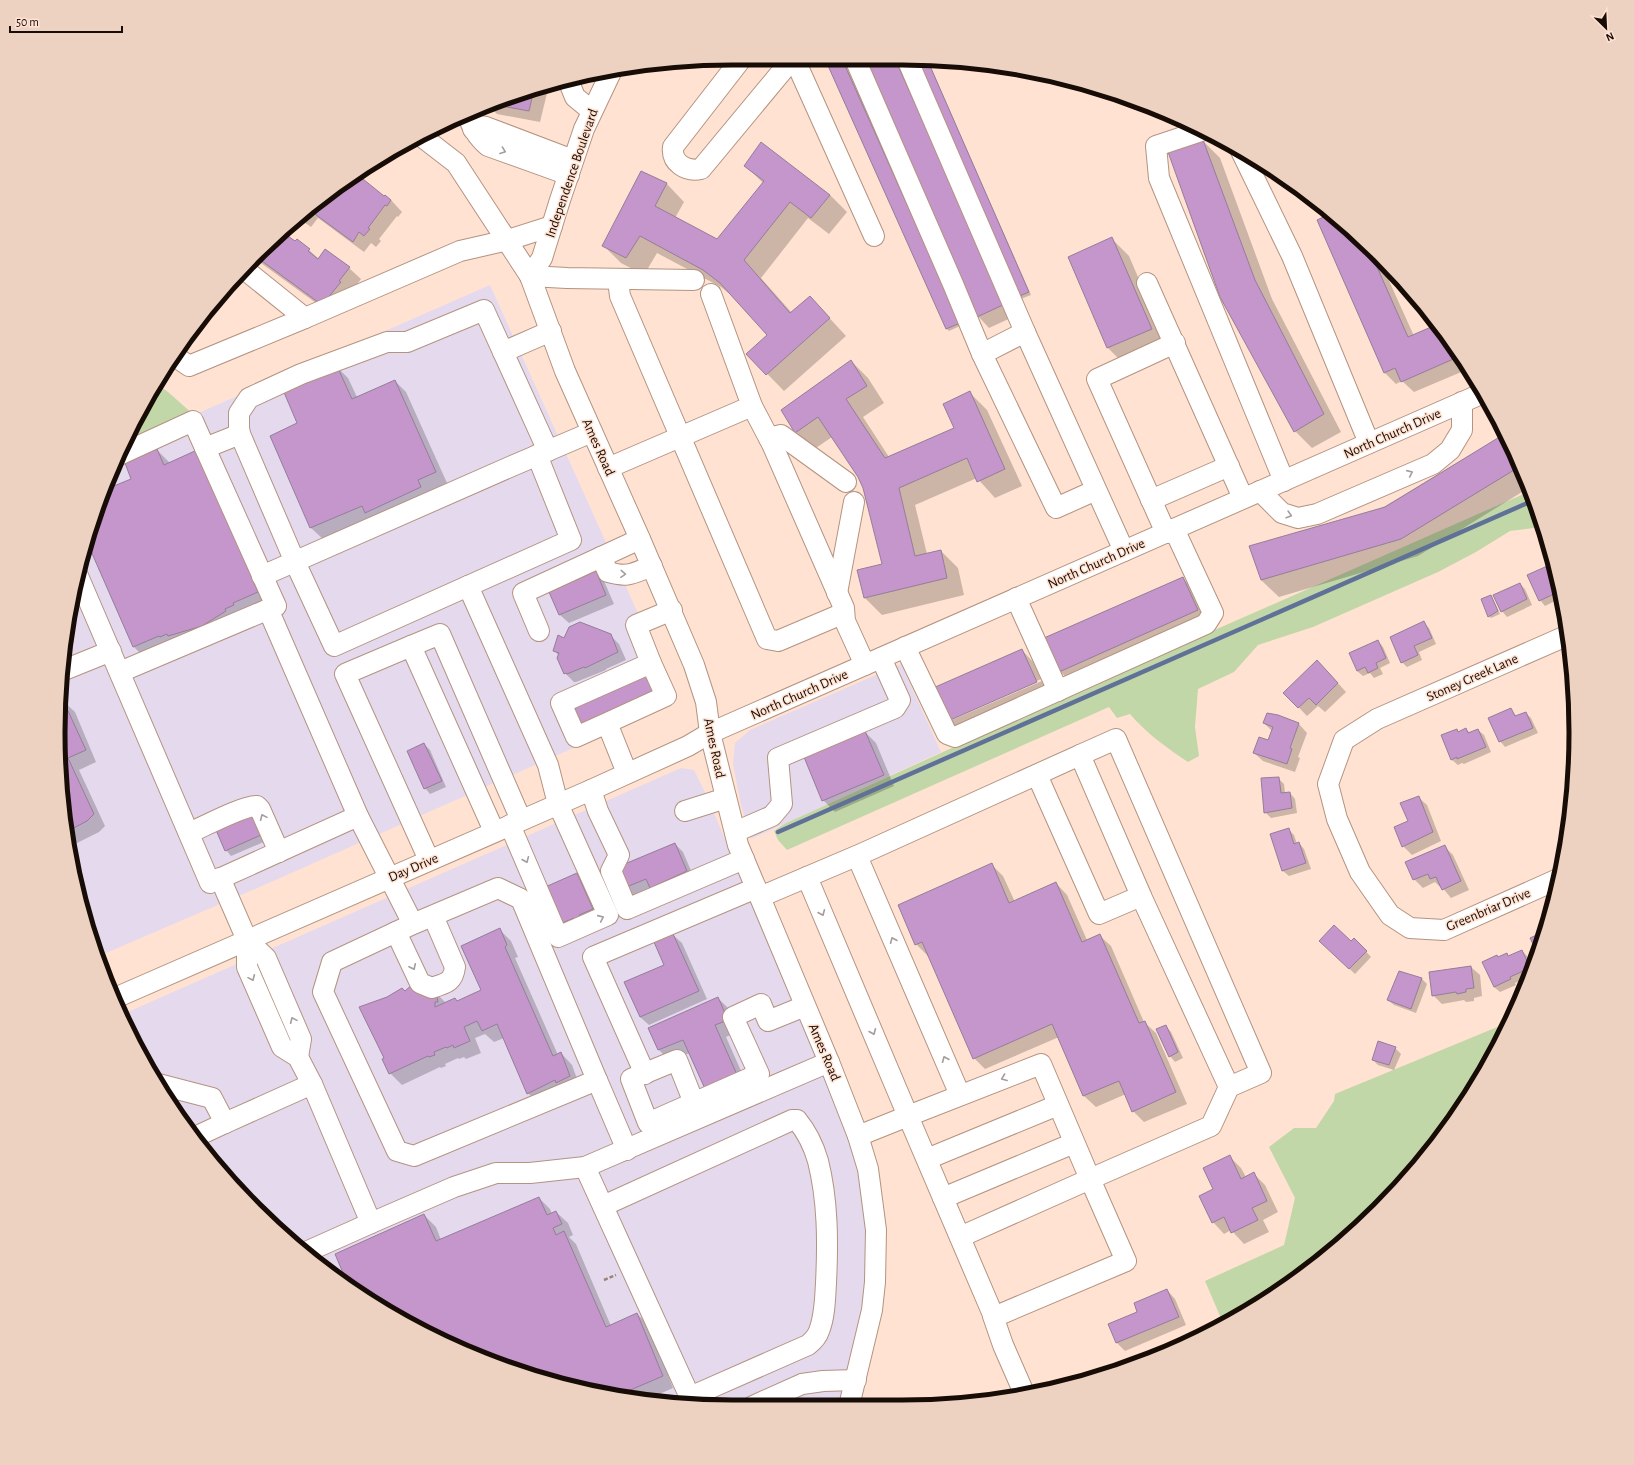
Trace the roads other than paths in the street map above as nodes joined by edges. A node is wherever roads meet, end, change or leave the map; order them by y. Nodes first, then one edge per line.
1 (737, 65) edge
2 (787, 65) edge
3 (796, 65) edge
4 (858, 65) edge
5 (910, 65) edge
6 (609, 77) edge
7 (570, 86) edge
8 (592, 111) junction
9 (470, 121) edge
10 (1195, 133) edge
11 (425, 140) edge
12 (1246, 161) edge
13 (571, 168) junction
14 (552, 226) junction
15 (874, 236) dead end
16 (508, 240) junction
17 (249, 273) edge
18 (530, 276) junction
19 (618, 280) junction
20 (694, 280) dead end
21 (1147, 283) dead end
22 (711, 294) dead end
23 (305, 318) junction
24 (550, 331) junction
25 (1025, 332) junction
26 (1175, 343) junction
27 (503, 352) junction
28 (982, 354) junction
29 (179, 359) edge
30 (1478, 395) edge
31 (1462, 402) junction
32 (752, 406) junction
33 (592, 432) junction
34 (240, 434) junction
35 (680, 437) junction
36 (769, 438) junction
37 (1369, 443) junction
38 (205, 448) junction
39 (128, 451) edge
40 (542, 453) junction
41 (1229, 466) junction
42 (608, 468) junction
43 (1284, 480) junction
44 (846, 482) dead end
45 (1096, 490) junction
46 (1252, 495) junction
47 (1151, 500) junction
48 (854, 502) dead end
49 (1170, 531) junction
50 (640, 539) junction
51 (1124, 551) junction
52 (602, 557) junction
53 (295, 562) junction
54 (652, 566) junction
55 (262, 576) junction
56 (82, 585) edge
57 (468, 586) junction
58 (838, 593) junction
59 (1016, 598) junction
60 (268, 610) junction
61 (672, 610) junction
62 (844, 613) junction
63 (539, 631) dead end
64 (1562, 638) edge
65 (411, 646) junction
66 (905, 647) junction
67 (111, 651) junction
68 (873, 661) junction
69 (651, 663) junction
70 (68, 668) edge
71 (120, 672) junction
72 (1058, 691) junction
73 (1377, 718) joint
74 (607, 723) junction
75 (710, 733) junction
76 (1080, 755) junction
77 (627, 773) junction
78 (1037, 775) junction
79 (591, 790) junction
80 (726, 798) junction
81 (558, 804) junction
82 (685, 812) dead end
83 (358, 816) junction
84 (508, 825) junction
85 (735, 832) junction
86 (189, 833) junction
87 (279, 852) junction
88 (857, 856) junction
89 (744, 859) junction
90 (429, 860) junction
91 (390, 877) junction
92 (807, 877) junction
93 (220, 878) junction
94 (1551, 882) edge
95 (758, 892) junction
96 (1142, 896) junction
97 (433, 916) junction
98 (405, 928) junction
99 (247, 940) junction
100 (120, 996) edge
101 (805, 1006) junction
102 (829, 1062) junction
103 (645, 1074) junction
104 (597, 1080) junction
105 (312, 1084) junction
106 (167, 1086) edge
107 (1228, 1087) junction
108 (960, 1095) junction
109 (694, 1103) junction
110 (1058, 1105) junction
111 (908, 1116) junction
112 (225, 1123) junction
113 (200, 1135) edge
114 (858, 1136) junction
115 (1074, 1143) junction
116 (627, 1150) junction
117 (927, 1159) junction
118 (585, 1168) junction
119 (1090, 1179) junction
120 (943, 1198) junction
121 (603, 1206) junction
122 (371, 1223) junction
123 (960, 1237) junction
124 (311, 1250) edge
125 (993, 1316) junction
126 (856, 1380) junction
127 (1022, 1389) edge
128 (691, 1399) edge
129 (696, 1399) edge
130 (766, 1400) edge
131 (851, 1400) edge

1 - 2 street
3 - 15 street
4 - 28 street
5 - 25 street
6 - 8 street, Independence Boulevard
7 - 8 street
8 - 13 street, Independence Boulevard
9 - 13 street
10 - 43 street
11 - 16 street, Ames Road
12 - 37 street
13 - 14 street, Independence Boulevard
14 - 16 street
14 - 18 street, Independence Boulevard
16 - 18 street, Ames Road
16 - 23 street
17 - 23 street
18 - 19 street
18 - 24 street, Ames Road
19 - 20 street
19 - 35 street
21 - 26 street
22 - 32 street
23 - 29 street
24 - 27 street
24 - 33 street, Ames Road
25 - 28 street
25 - 45 street
26 - 41 street
26 - 47 street
27 - 34 street
27 - 40 street
28 - 45 street
30 - 31 street, North Church Drive
31 - 37 street, North Church Drive
46 -> 31 street
32 - 35 street
32 - 36 street
33 - 40 street
33 - 42 street, Ames Road
34 - 38 street
34 - 53 street
35 - 42 street
35 - 62 street
36 - 44 street
36 - 58 street
37 - 43 street, North Church Drive
38 - 39 street
38 - 55 street
40 - 53 street
40 - 57 street
41 - 46 street
41 - 47 street
42 - 50 street, Ames Road
43 - 46 street, North Church Drive
45 - 51 street
46 - 49 street, North Church Drive
47 - 49 street
48 - 58 street
49 - 51 street, North Church Drive
49 - 72 street
50 - 52 street
50 - 54 street, Ames Road
51 - 59 street, North Church Drive
52 -> 54 street
52 - 63 street
53 - 55 street
53 - 57 street
54 - 61 street, Ames Road
55 - 60 street
56 - 67 street
57 - 81 street
58 - 62 street
59 - 66 street, North Church Drive
59 - 72 street
60 - 71 street
60 - 83 street
61 - 69 street
61 - 75 street, Ames Road
62 - 68 street
64 - 73 street, Stoney Creek Lane
65 - 84 street
65 - 84 street
65 - 90 street
66 - 68 street, North Church Drive
66 - 72 street
67 - 70 street
67 - 71 street
68 - 75 street, North Church Drive
68 - 85 street
69 - 74 street
69 - 74 street
71 - 86 street
73 - 94 street, Greenbriar Drive
74 - 77 street
75 - 77 street, Day Drive
75 - 80 street, Ames Road
76 - 78 street
76 - 96 street
76 - 107 street
77 - 79 street, Day Drive
78 - 88 street
78 - 96 street
79 - 81 street, Day Drive
79 - 89 street
80 - 82 street
80 - 85 street, Ames Road
81 - 84 street, Day Drive
84 -> 81 street
83 - 87 street
83 - 91 street
84 - 90 street, Day Drive
85 - 89 street, Ames Road
87 -> 86 street
86 - 93 street
87 - 93 street
88 - 92 street
108 -> 88 street
89 - 95 street, Ames Road
90 - 91 street, Day Drive
91 - 98 street
91 - 99 street, Day Drive
92 - 95 street
92 -> 111 street
93 - 99 street
95 - 101 street, Ames Road
95 - 103 street
96 - 107 street
97 - 98 street
98 -> 97 street
97 - 104 street
98 - 104 street
99 - 100 street, Day Drive
99 - 105 street
101 - 102 street, Ames Road
101 - 109 street
102 - 114 street, Ames Road
102 - 116 street
103 - 109 street
103 - 109 street
104 - 116 street
105 - 112 street
105 - 122 street
106 - 112 street
107 - 119 street
110 -> 108 street
108 - 111 street
110 - 115 street
110 - 117 street
111 - 114 street
111 - 117 street
112 - 113 street
114 - 126 street, Ames Road
115 - 119 street
115 - 120 street
116 - 118 street
117 - 120 street
118 - 121 street
118 - 122 street
119 - 123 street
119 - 125 street
120 - 123 street
121 - 128 street
121 - 129 street
122 - 124 street
123 - 125 street
125 - 127 street
126 - 130 street
126 - 131 street, Ames Road

